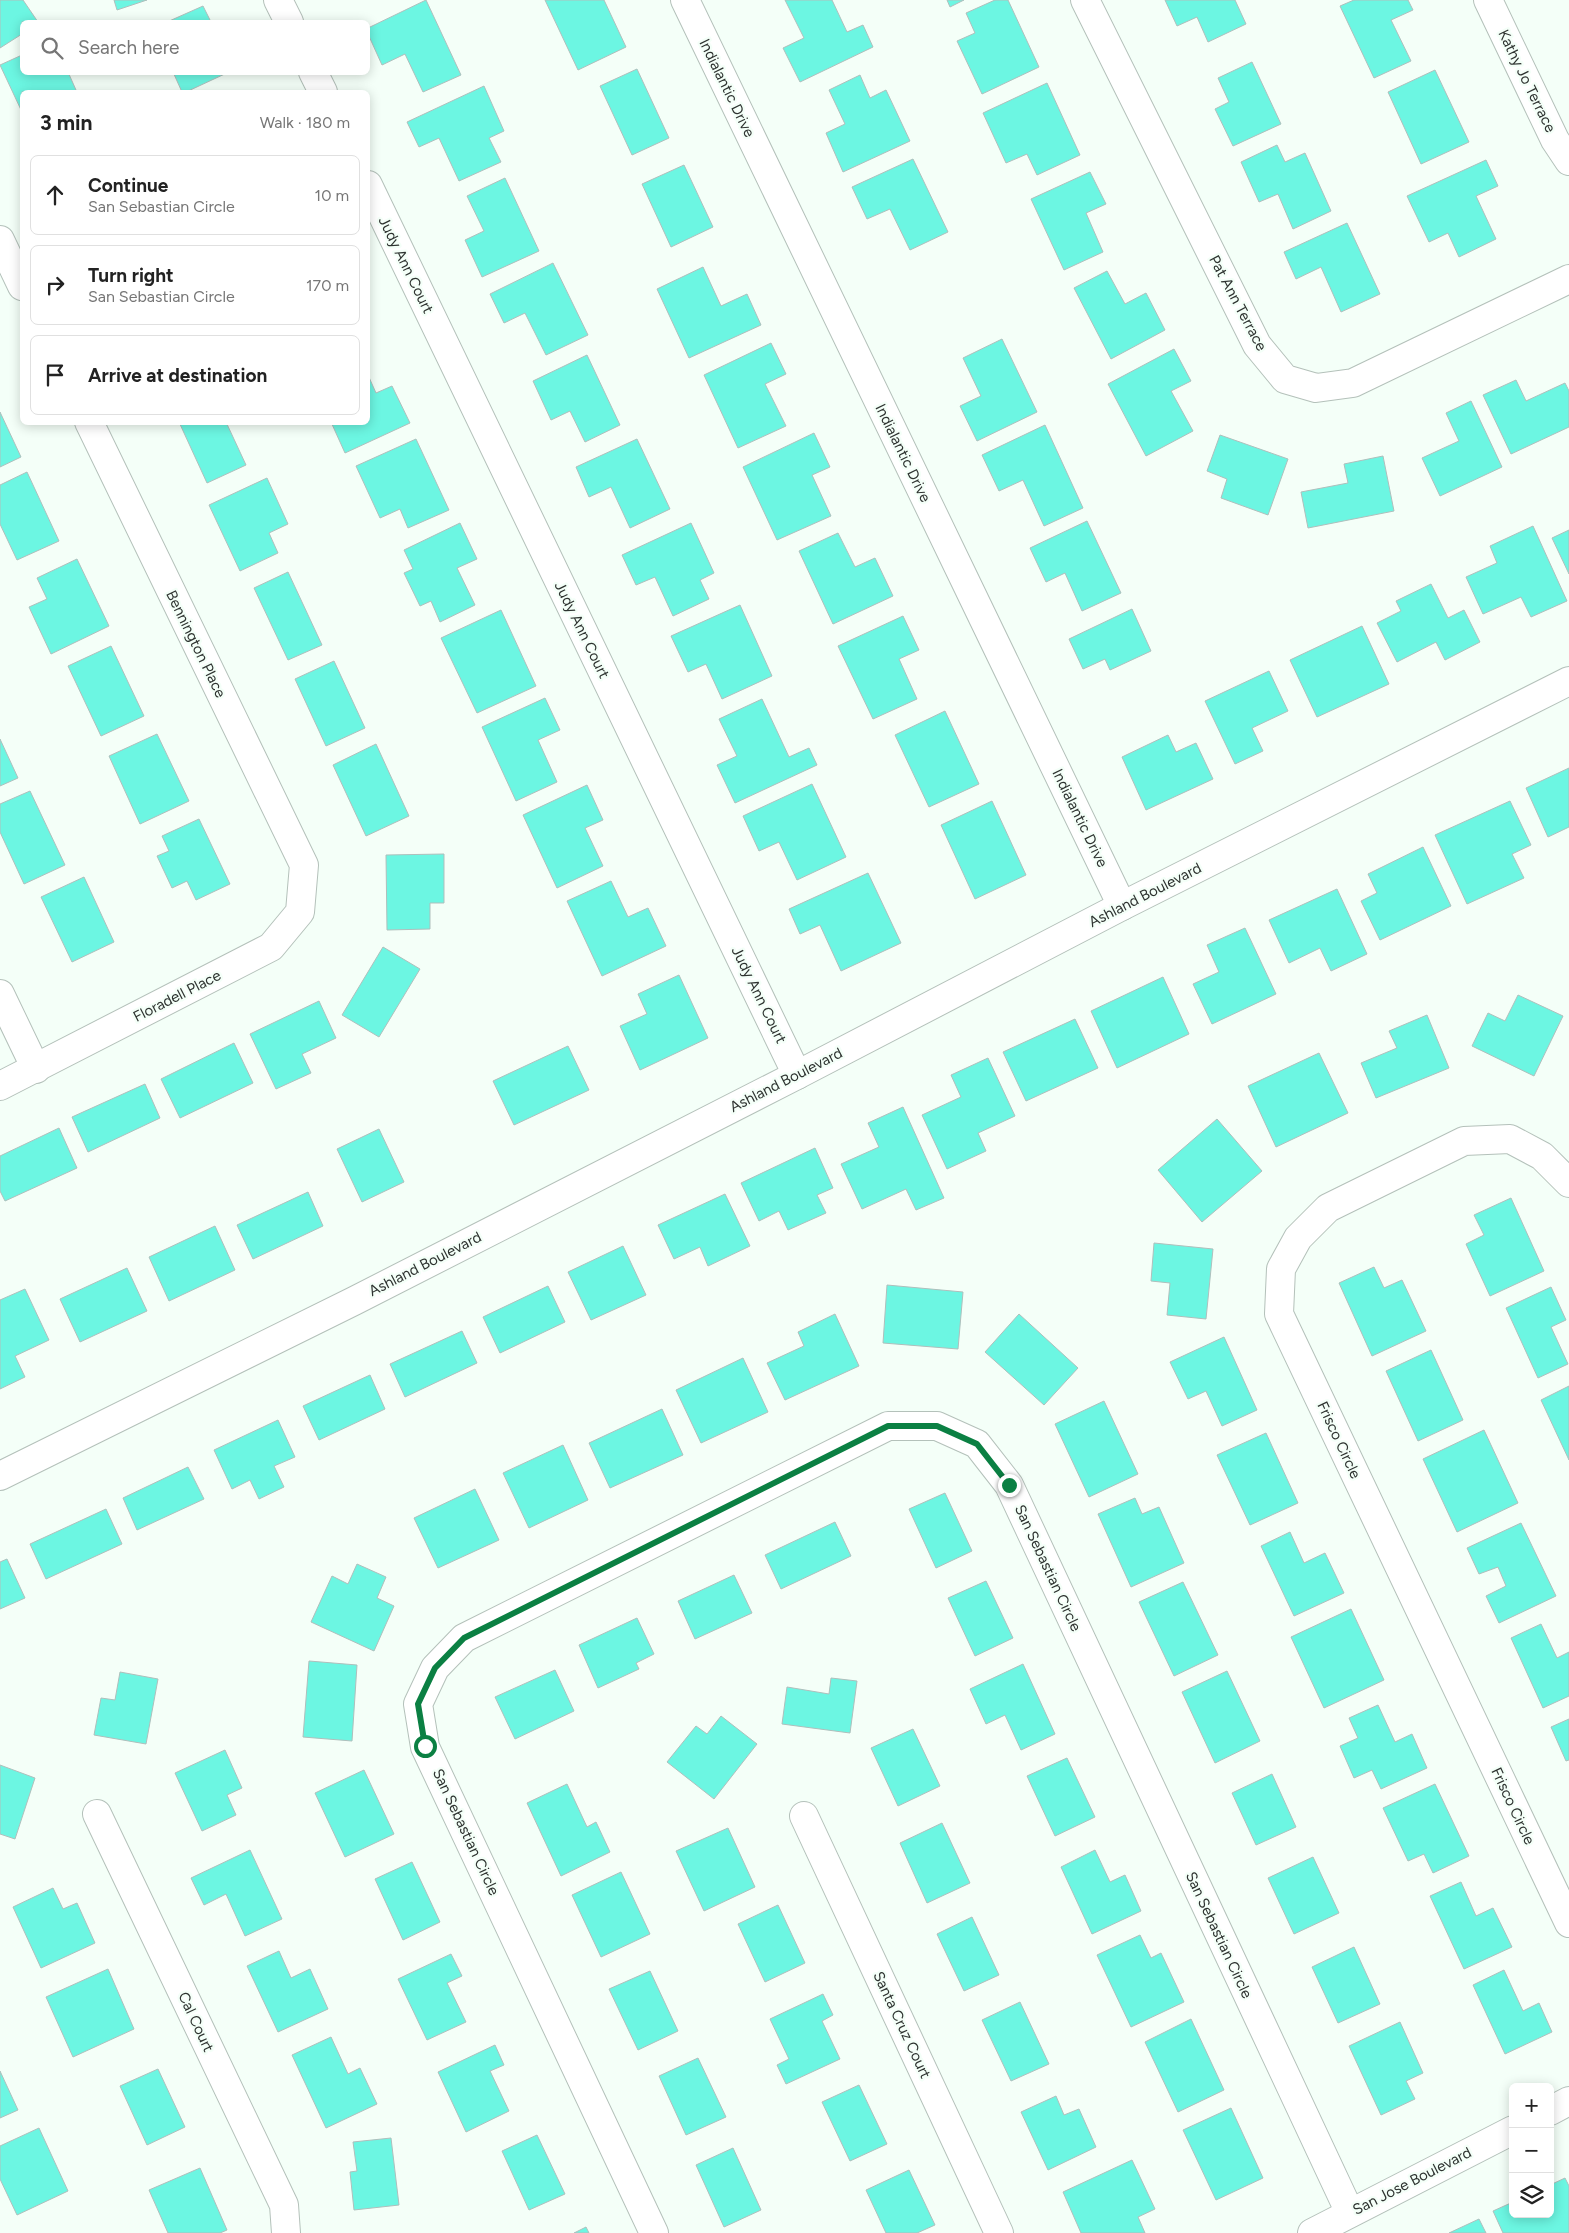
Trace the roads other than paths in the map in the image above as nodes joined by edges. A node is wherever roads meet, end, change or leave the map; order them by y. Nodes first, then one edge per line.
1 (278, 0) edge
2 (685, 0) edge
3 (1085, 0) edge
4 (1488, 0) edge
5 (288, 20) edge
6 (314, 75) edge
7 (322, 90) edge
8 (1569, 161) edge
9 (370, 189) edge
10 (0, 240) edge
11 (1569, 279) edge
12 (20, 282) edge
13 (90, 425) edge
14 (1569, 681) edge
15 (304, 865) joint
16 (1122, 906) junction
17 (0, 994) edge
18 (36, 1069) junction
19 (797, 1075) junction
20 (0, 1086) edge
21 (1569, 1183) edge
22 (0, 1476) edge
23 (97, 1814) dead end
24 (804, 1816) dead end
25 (1569, 1923) edge
26 (1569, 2101) edge
27 (1554, 2109) edge
28 (1509, 2132) edge
29 (1350, 2213) junction
30 (286, 2233) edge
31 (654, 2233) edge
32 (999, 2233) edge
33 (1312, 2233) edge

1 - 5 street
2 - 16 street, Indialantic Drive
3 - 11 street, Pat Ann Terrace
4 - 8 street, Kathy Jo Terrace
6 - 7 street
9 - 19 street, Judy Ann Court
10 - 12 street
13 - 15 street, Bennington Place
14 - 16 street, Ashland Boulevard
15 - 18 street, Floradell Place
16 - 19 street, Ashland Boulevard
17 - 18 street
18 - 20 street, Floradell Place
19 - 22 street, Ashland Boulevard
21 - 25 street, Frisco Circle
23 - 30 street, Cal Court
24 - 32 street, Santa Cruz Court
26 - 27 street
28 - 29 street, San Jose Boulevard
29 - 31 street, San Sebastian Circle
29 - 33 street, San Jose Boulevard

